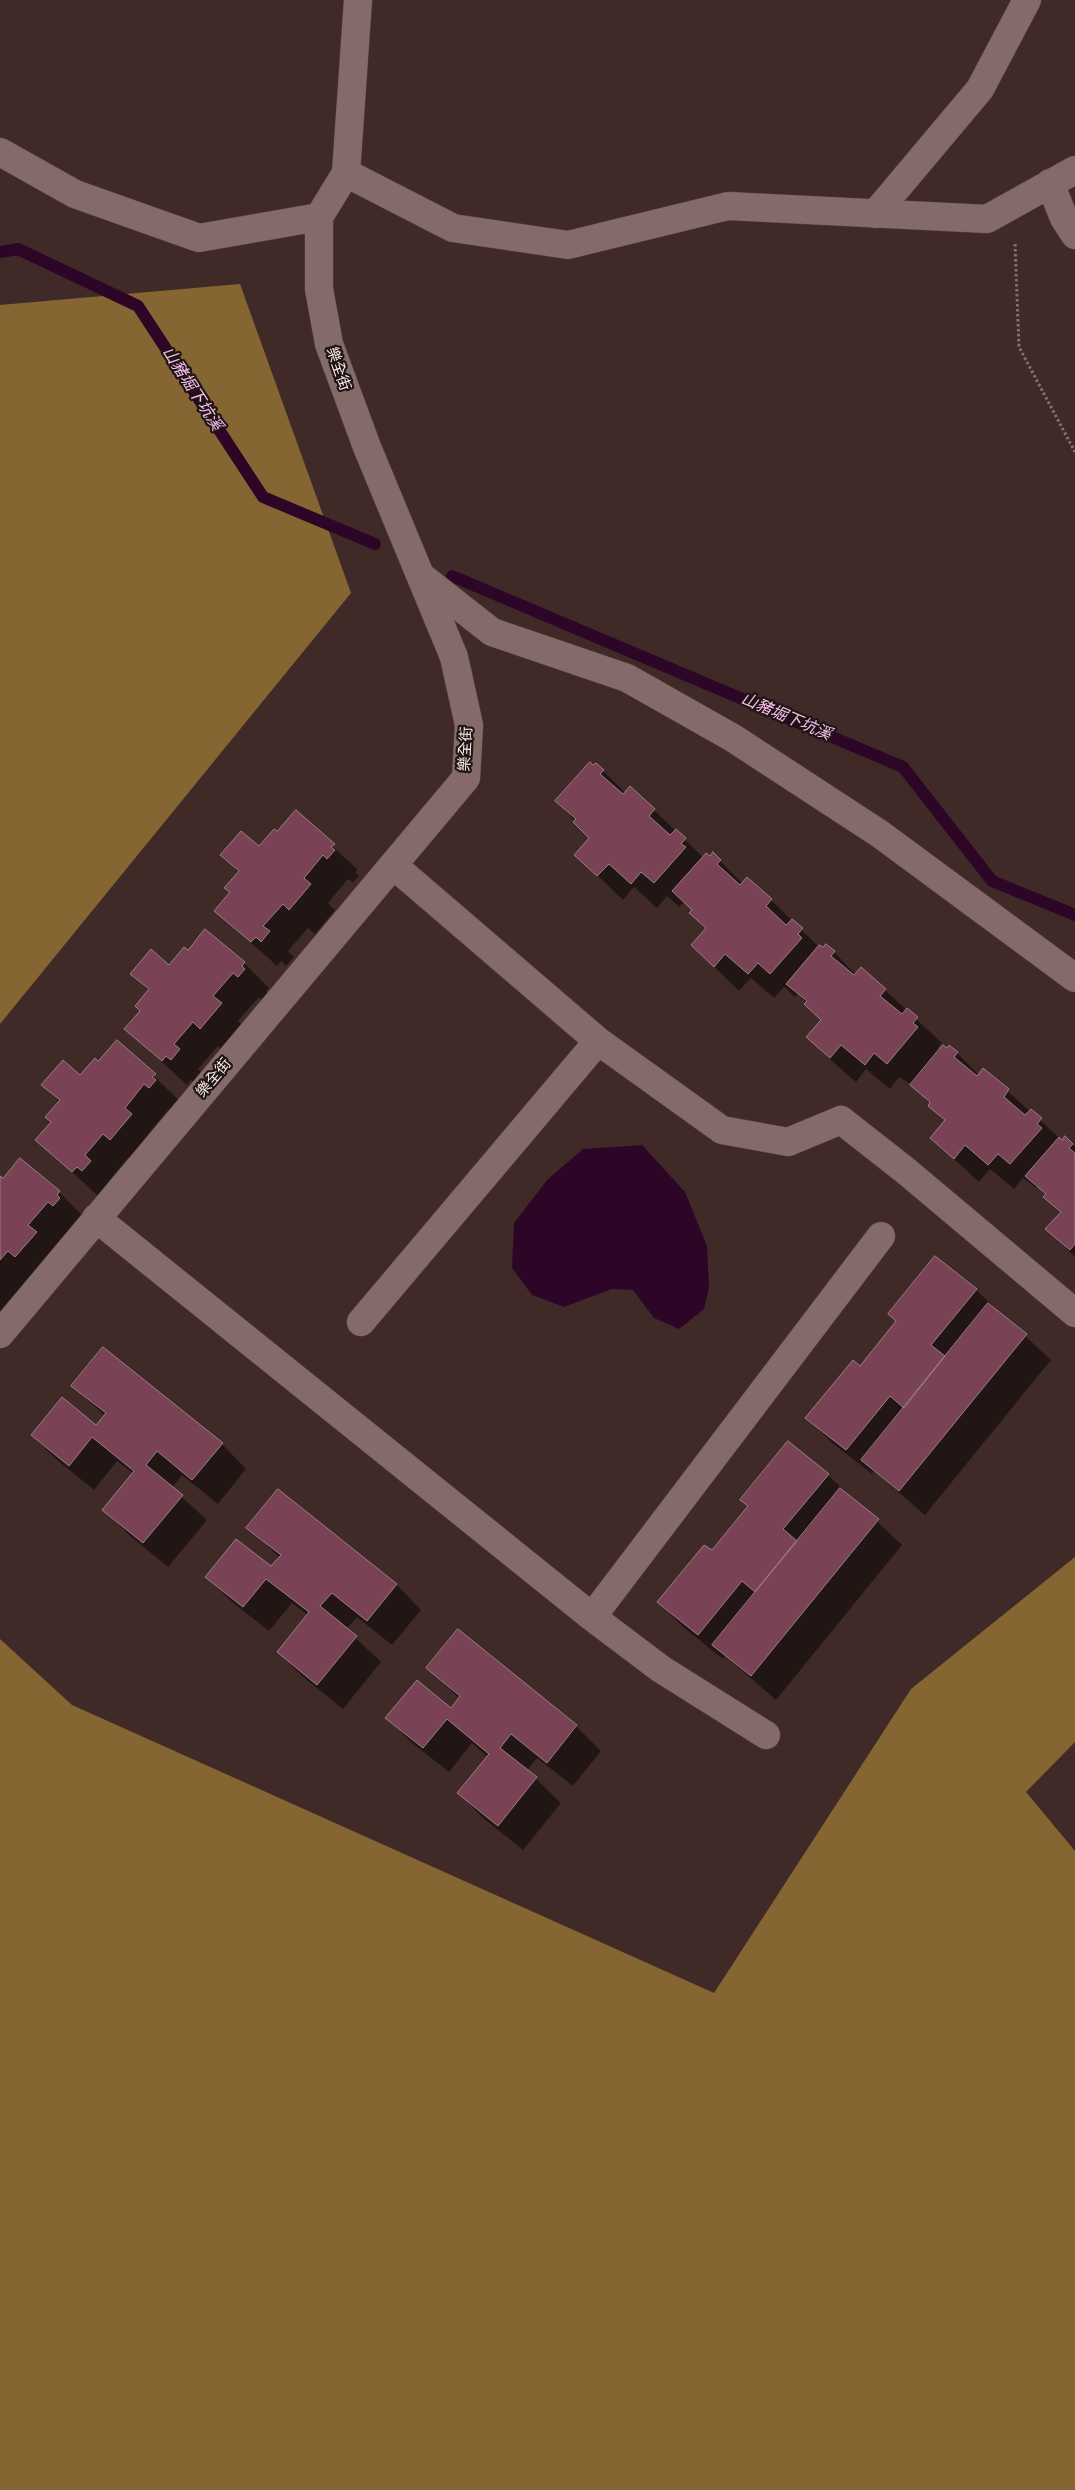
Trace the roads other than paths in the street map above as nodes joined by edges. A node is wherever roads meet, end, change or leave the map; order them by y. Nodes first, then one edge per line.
1 (358, 0) edge
2 (1027, 0) edge
3 (0, 152) edge
4 (1075, 170) edge
5 (346, 173) junction
6 (1050, 183) junction
7 (875, 214) junction
8 (319, 218) junction
9 (1075, 235) edge
10 (419, 574) junction
11 (393, 865) junction
12 (1075, 978) edge
13 (598, 1040) junction
14 (96, 1218) junction
15 (881, 1236) dead end
16 (1075, 1313) edge
17 (361, 1322) dead end
18 (0, 1334) edge
19 (592, 1617) junction
20 (766, 1734) dead end

1 - 5 street
2 - 7 street
3 - 8 street
4 - 6 street
5 - 7 street
5 - 8 street
6 - 7 street
6 - 9 street
8 - 10 street, 樂全街
10 - 11 street, 樂全街
10 - 12 street
11 - 13 street
11 - 14 street, 樂全街
13 - 16 street
13 - 17 street
14 - 18 street, 樂全街
14 - 19 street
15 - 19 street
19 - 20 street

